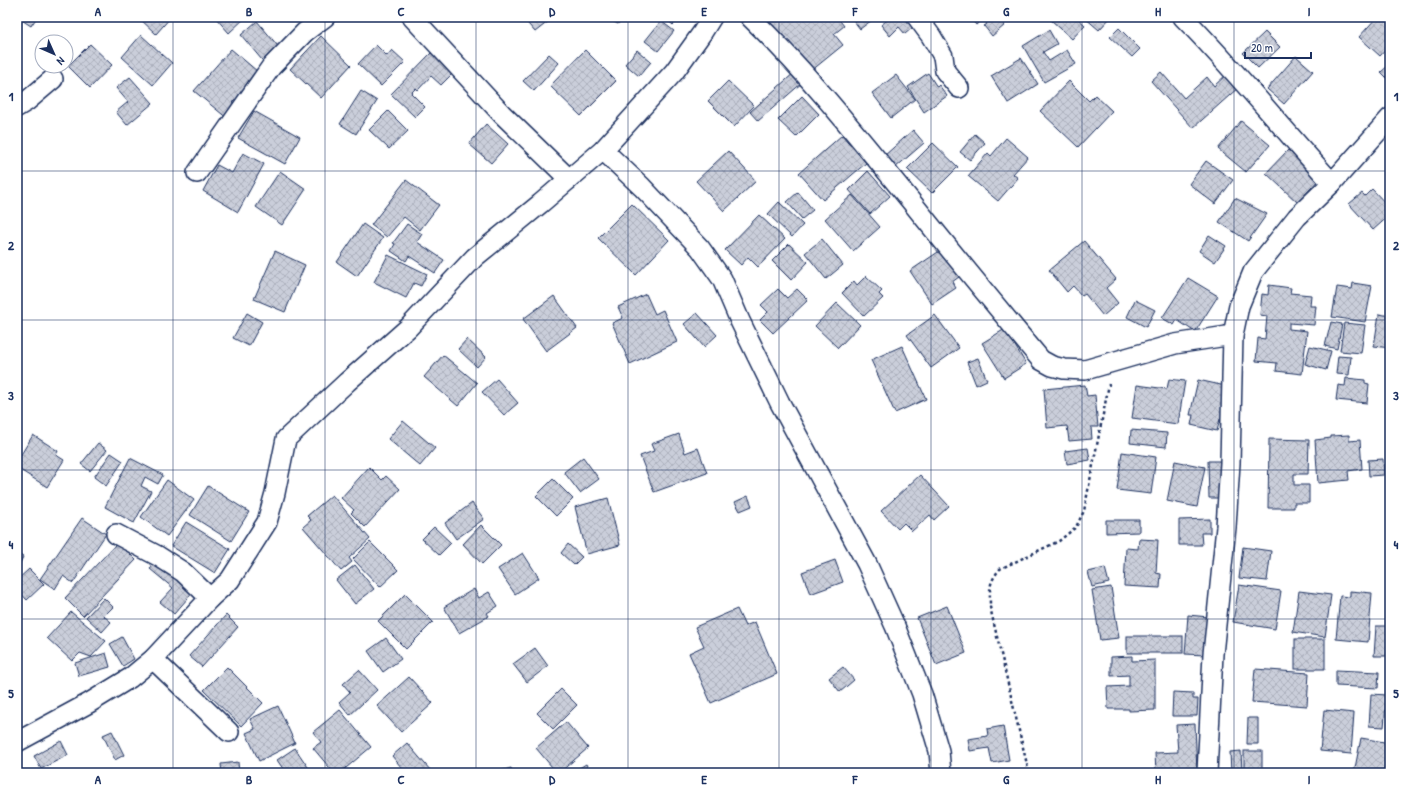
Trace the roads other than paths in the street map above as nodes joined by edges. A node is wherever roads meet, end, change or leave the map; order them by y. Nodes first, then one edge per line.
1 (325, 17) edge
2 (412, 17) edge
3 (712, 17) edge
4 (750, 17) edge
5 (917, 17) edge
6 (1183, 17) edge
7 (53, 79) dead end
8 (959, 88) dead end
9 (17, 107) edge
10 (1390, 118) edge
11 (603, 150) junction
12 (197, 173) dead end
13 (569, 179) junction
14 (1332, 183) junction
15 (1233, 335) junction
16 (116, 534) dead end
17 (210, 598) junction
18 (153, 659) junction
19 (229, 732) dead end
20 (17, 742) edge
21 (941, 773) edge
22 (1207, 773) edge

1 - 12 street
2 - 13 street
3 - 11 street
4 - 15 street
5 - 8 street
6 - 14 street
7 - 9 street
10 - 14 street
11 - 13 street
11 - 21 street
13 - 17 street
14 - 15 street
15 - 22 street
16 - 17 street
17 - 18 street
18 - 19 street
18 - 20 street

